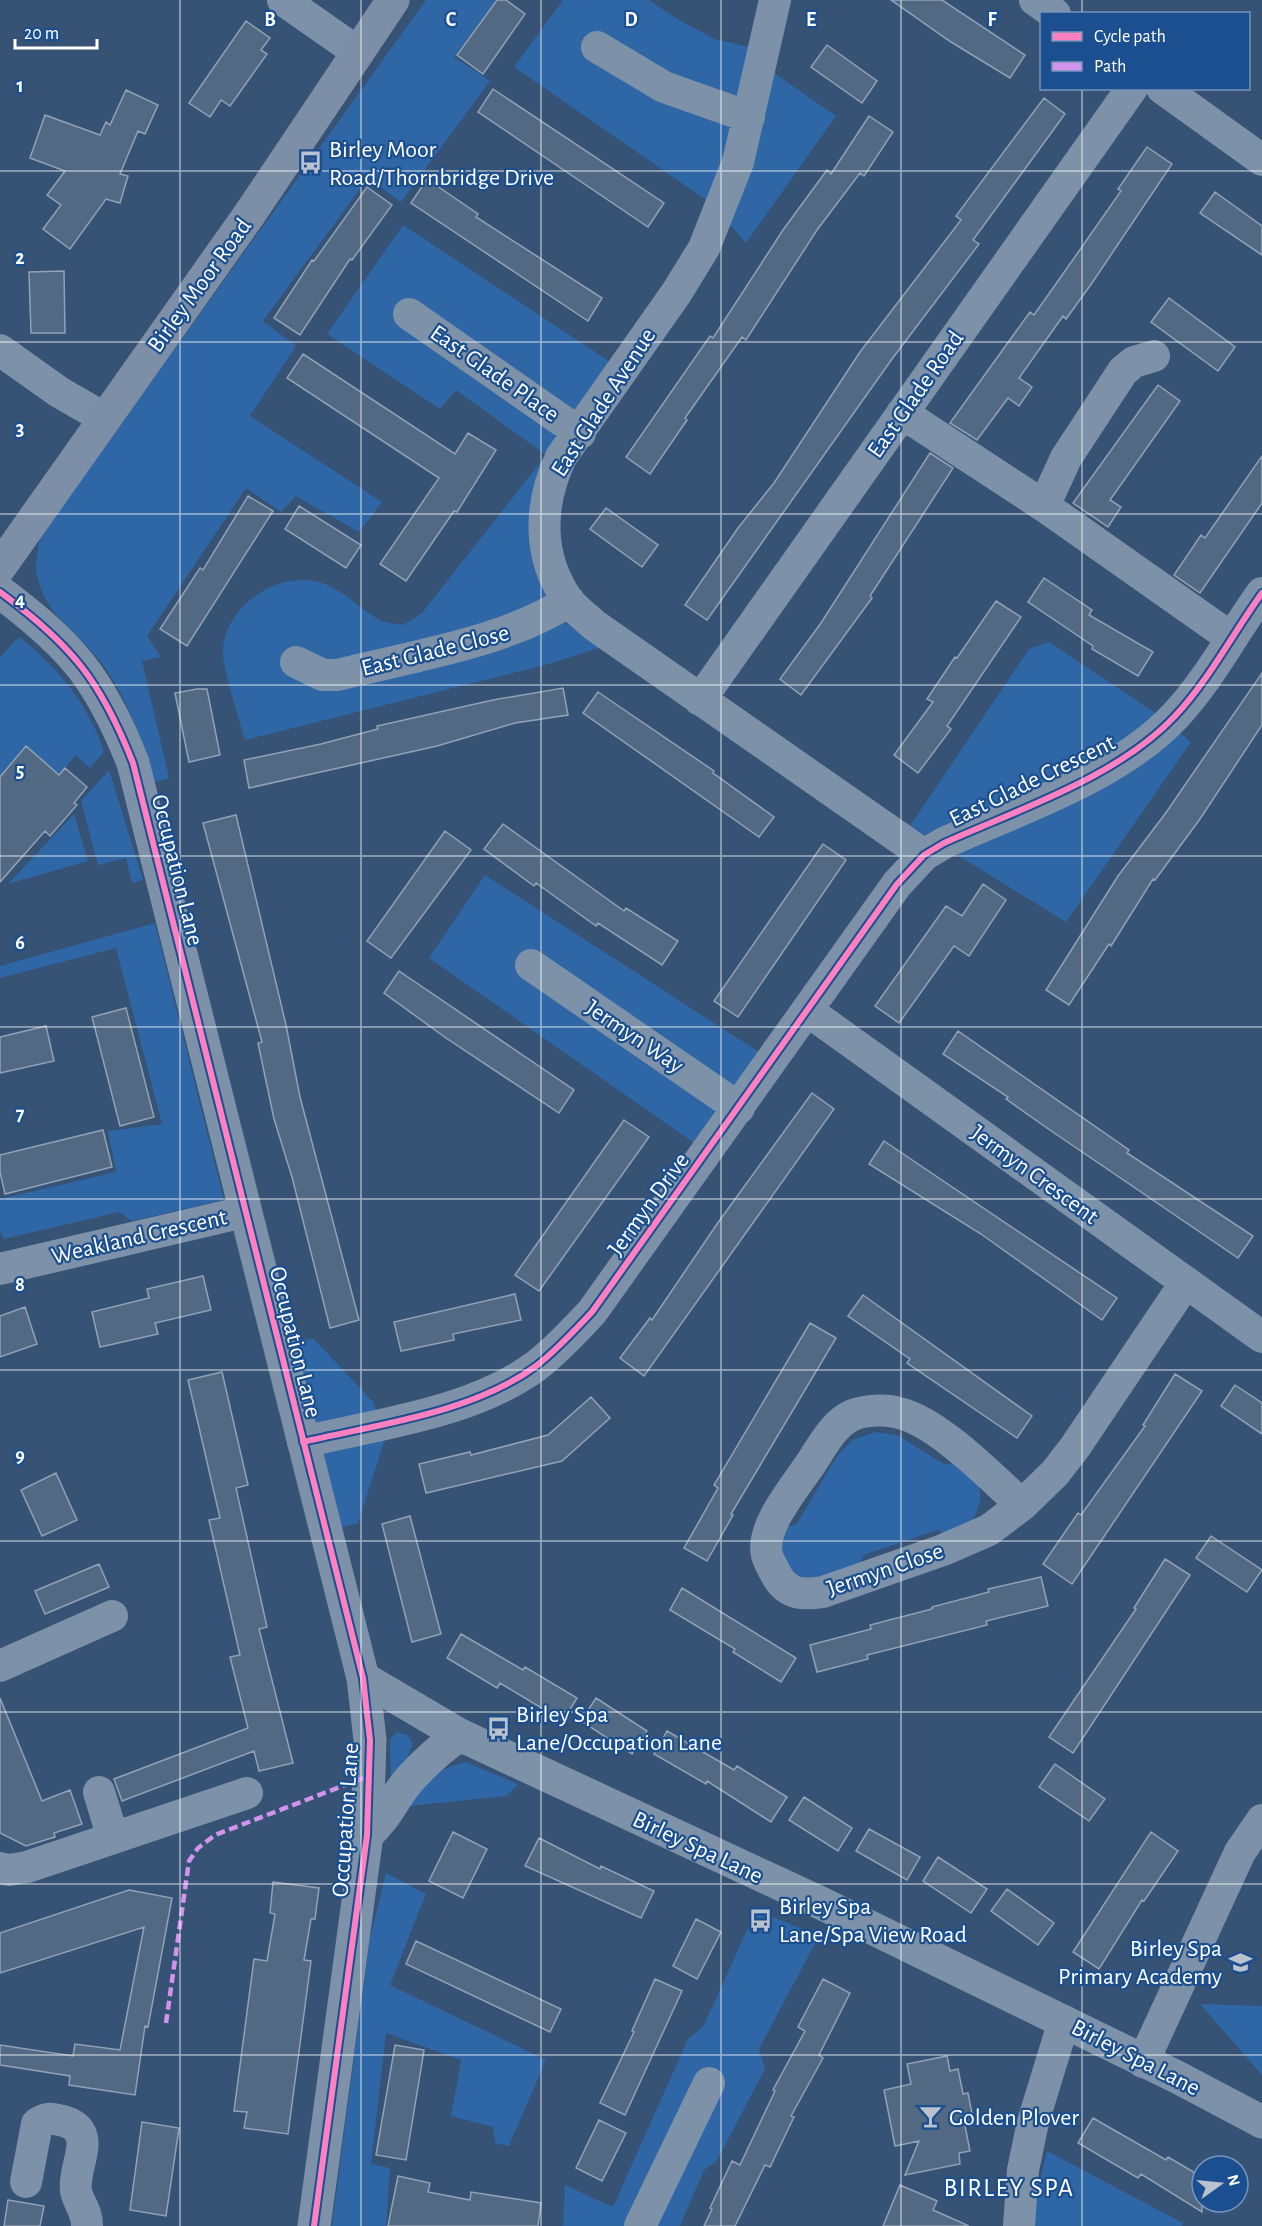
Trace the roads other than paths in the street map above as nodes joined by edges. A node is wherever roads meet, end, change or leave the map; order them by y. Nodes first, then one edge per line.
1 (283, 0) edge
2 (393, 0) edge
3 (774, 0) edge
4 (1035, 0) edge
5 (1052, 12) edge
6 (597, 47) dead end
7 (356, 51) junction
8 (1131, 90) edge
9 (1165, 90) edge
10 (749, 117) junction
11 (1262, 160) edge
12 (410, 314) dead end
13 (0, 350) edge
14 (1154, 356) dead end
15 (902, 413) junction
16 (104, 418) junction
17 (580, 433) junction
18 (1044, 506) junction
19 (0, 567) edge
20 (0, 592) edge
21 (1262, 593) edge
22 (569, 601) junction
23 (1230, 637) junction
24 (296, 663) dead end
25 (700, 700) junction
26 (924, 855) junction
27 (531, 965) dead end
28 (808, 1011) junction
29 (739, 1108) junction
30 (244, 1212) junction
31 (0, 1269) edge
32 (1186, 1282) junction
33 (1262, 1337) edge
34 (303, 1442) junction
35 (1022, 1505) junction
36 (112, 1616) dead end
37 (0, 1666) edge
38 (363, 1678) junction
39 (460, 1735) junction
40 (99, 1792) dead end
41 (247, 1792) dead end
42 (1262, 1820) edge
43 (367, 1835) junction
44 (113, 1838) junction
45 (0, 1868) edge
46 (1064, 2021) junction
47 (1143, 2062) junction
48 (709, 2083) dead end
49 (1262, 2122) edge
50 (26, 2182) dead end
51 (87, 2226) edge
52 (314, 2226) edge
53 (640, 2226) edge
54 (1019, 2226) edge

1 - 7 street
2 - 7 main road, Birley Moor Road
3 - 10 street, East Glade Avenue
4 - 5 street
6 - 10 street
7 - 16 main road, Birley Moor Road
8 - 15 street, East Glade Road
9 - 11 street
10 - 17 street, East Glade Avenue
12 - 17 street, East Glade Place
13 - 16 street
14 - 18 street
15 - 18 street
15 - 25 street, East Glade Road
16 - 19 main road, Birley Moor Road
17 - 22 street, East Glade Avenue
18 - 23 street
20 - 30 street, Occupation Lane
21 - 23 street, East Glade Crescent
22 - 24 street, East Glade Close
22 - 25 street, East Glade Avenue
23 - 26 street, East Glade Crescent
25 - 26 street, East Glade Avenue
26 - 28 street, Jermyn Drive
27 - 29 street, Jermyn Way
28 - 29 street, Jermyn Drive
28 - 32 street, Jermyn Crescent
29 - 34 street, Jermyn Drive
30 - 31 street, Weakland Crescent
30 - 34 street, Occupation Lane
32 - 33 street, Jermyn Crescent
32 - 35 street, Jermyn Close
34 - 38 street, Occupation Lane
35 - 35 street, Jermyn Close
36 - 37 street
38 - 39 street, Birley Spa Lane
38 - 43 street, Occupation Lane
39 - 43 street, Occupation Lane
39 - 46 street, Birley Spa Lane
40 - 44 street
41 - 44 street
42 - 47 street
43 - 52 street, Occupation Lane
44 - 45 street
46 - 47 street, Birley Spa Lane
46 - 54 street
47 - 49 street, Birley Spa Lane
48 - 53 street
50 - 51 street

